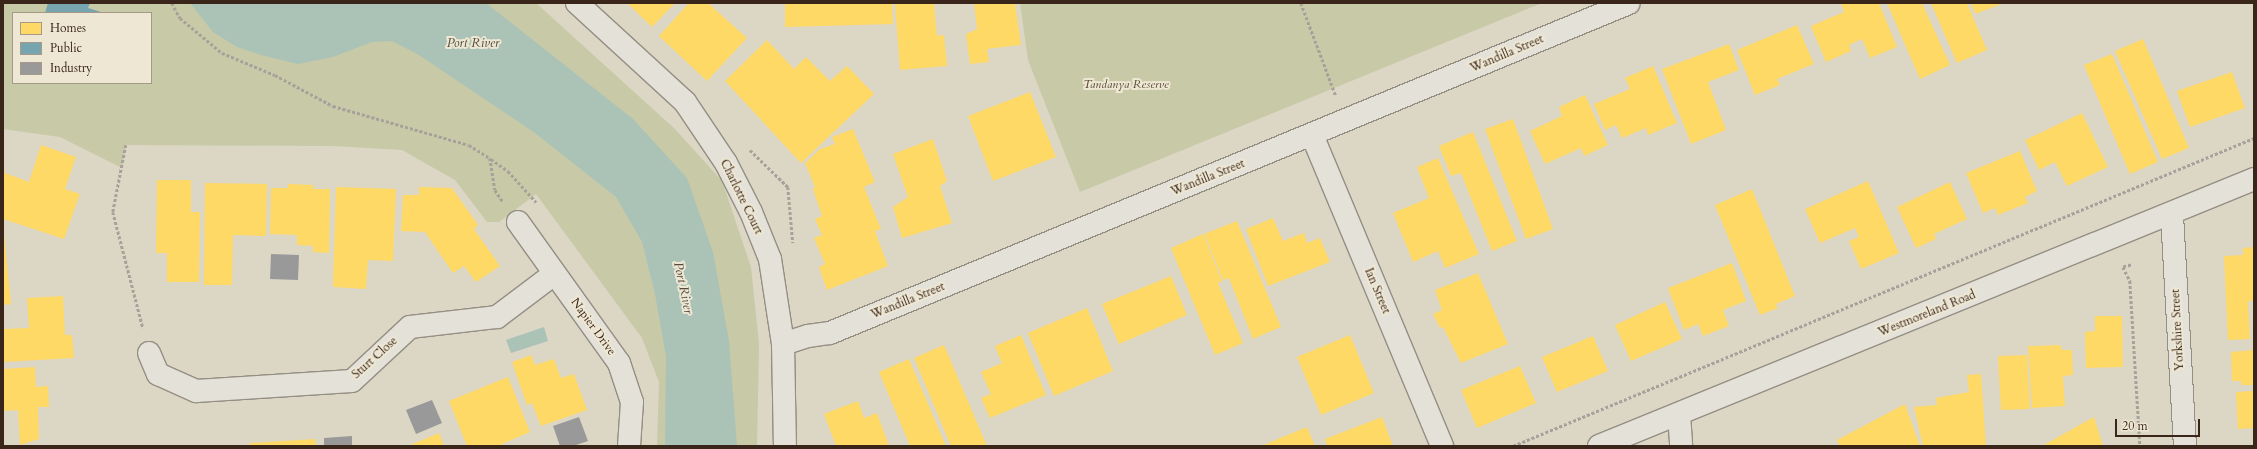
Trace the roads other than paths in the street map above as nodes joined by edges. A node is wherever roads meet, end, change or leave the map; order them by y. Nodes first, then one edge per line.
1 (577, 3) edge
2 (1629, 3) edge
3 (1312, 135) junction
4 (2254, 179) edge
5 (2172, 215) junction
6 (518, 222) road end
7 (554, 274) junction
8 (784, 344) junction
9 (149, 353) road end
10 (1679, 414) junction
11 (629, 446) edge
12 (785, 446) edge
13 (1442, 446) edge
14 (1599, 446) edge
15 (1681, 446) edge
16 (2185, 446) edge

1 - 8 street, Charlotte Court
2 - 3 street, Wandilla Street
3 - 8 street, Wandilla Street
3 - 13 street, Ian Street
4 - 5 street, Westmoreland Road
5 - 10 street, Westmoreland Road
5 - 16 street, Yorkshire Street
6 - 7 street, Napier Drive
7 - 9 street, Sturt Close
7 - 11 street, Napier Drive
8 - 12 street, Charlotte Court
10 - 14 street, Westmoreland Road
10 - 15 street

